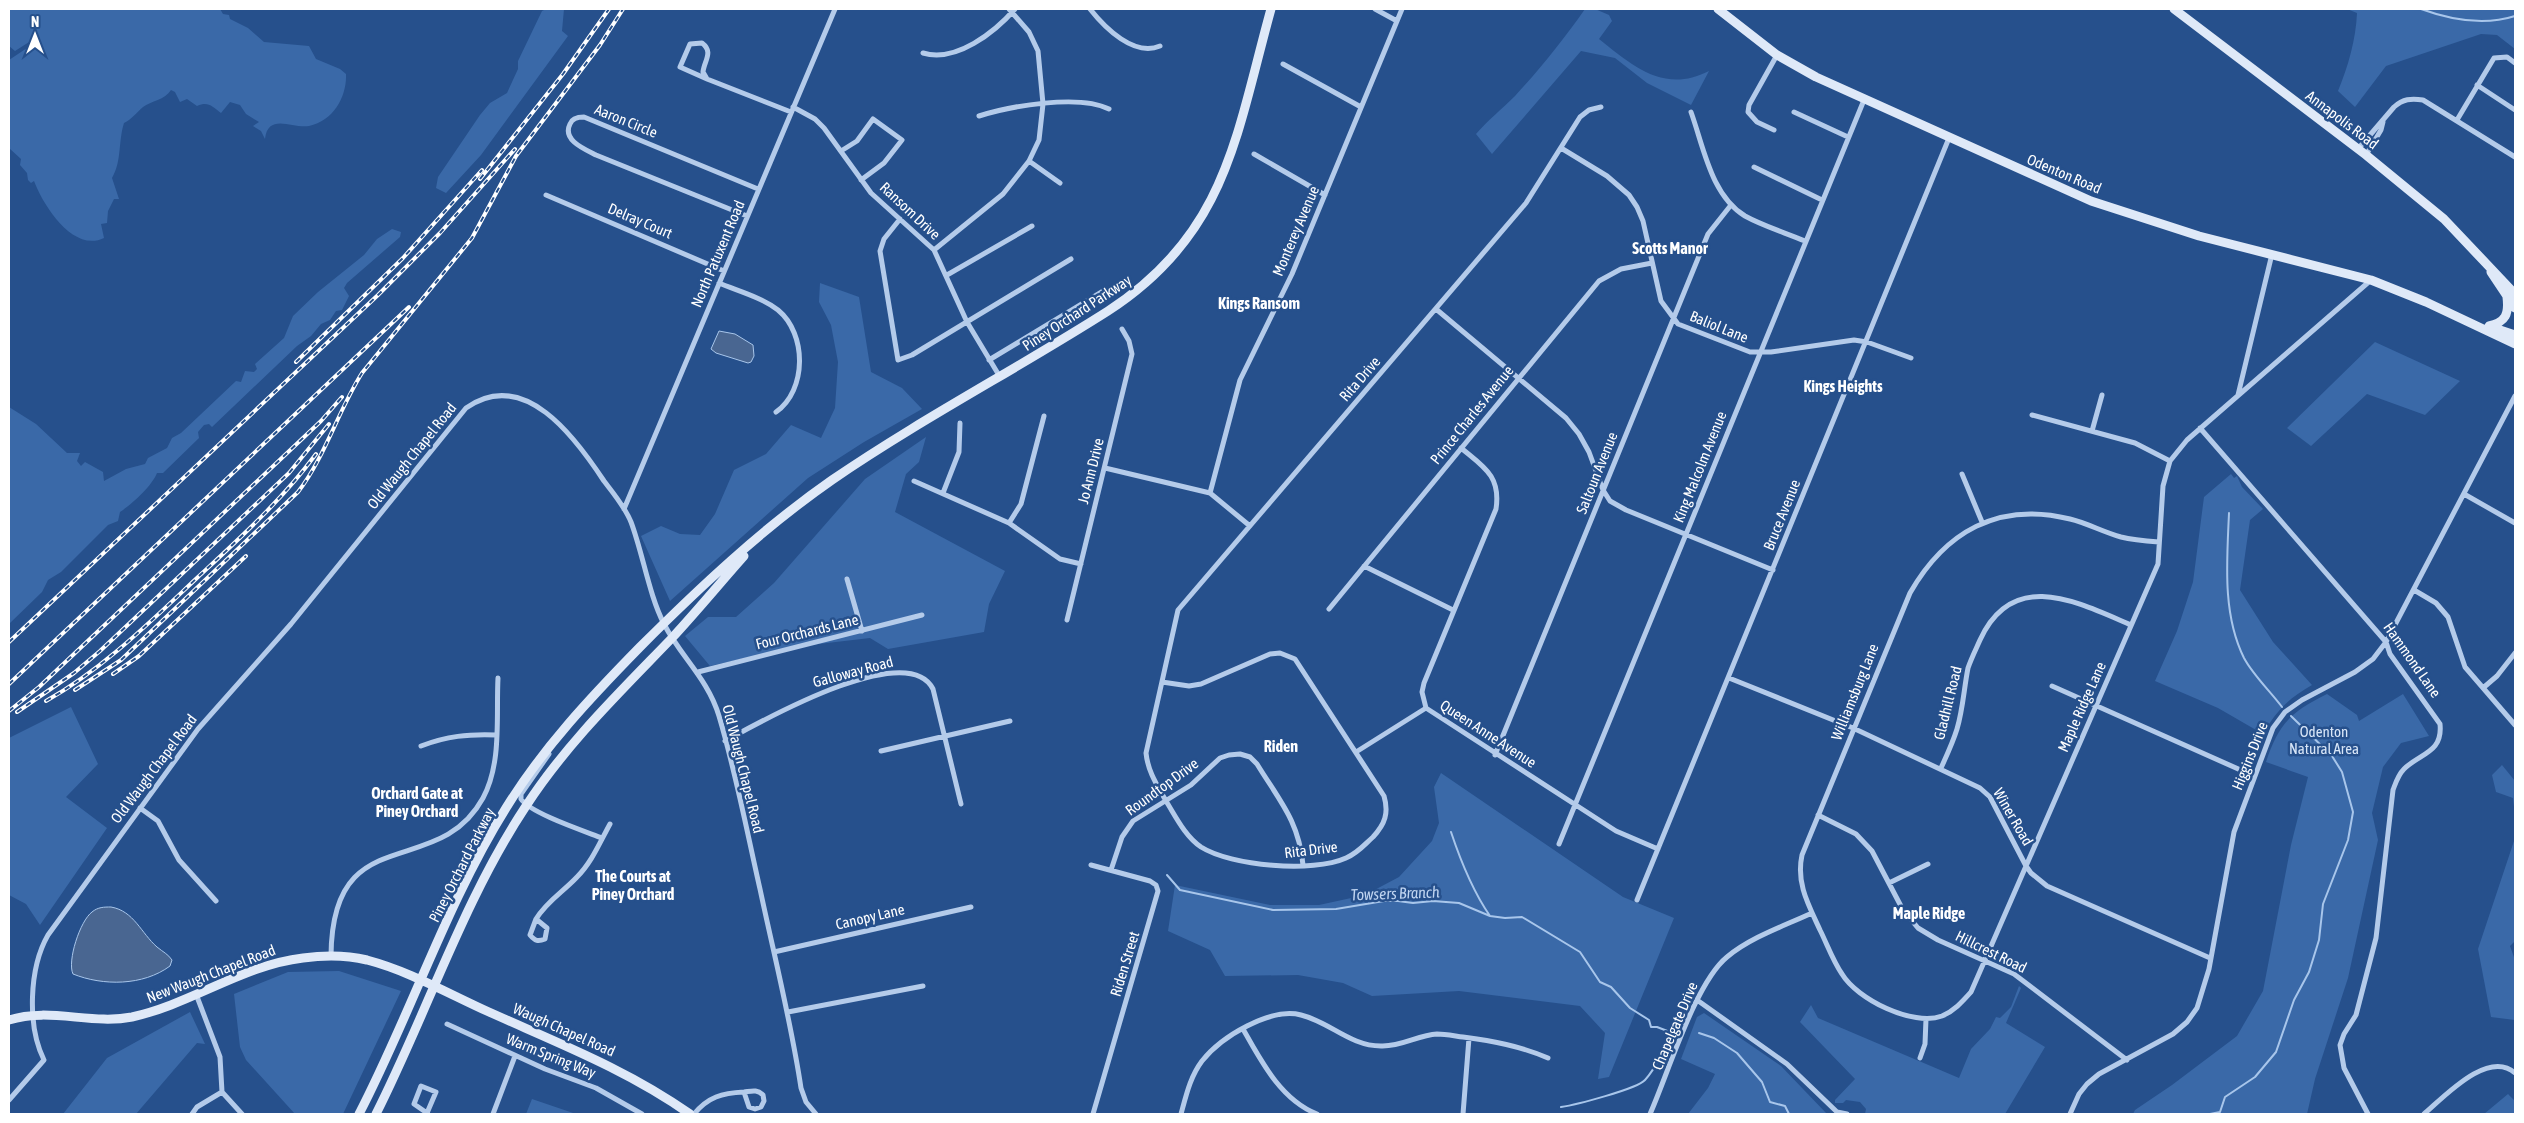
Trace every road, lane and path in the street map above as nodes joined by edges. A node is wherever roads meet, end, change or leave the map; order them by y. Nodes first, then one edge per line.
1 (835, 9) edge
2 (1090, 9) edge
3 (1271, 9) edge
4 (1375, 9) edge
5 (1402, 9) edge
6 (2174, 9) edge
7 (1012, 10) edge
8 (1721, 10) edge
9 (1397, 21) junction
10 (1160, 46) dead end
11 (923, 53) dead end
12 (1777, 55) junction
13 (2515, 63) edge
14 (1283, 64) dead end
15 (707, 79) junction
16 (2477, 85) junction
17 (1864, 100) junction
18 (1043, 104) junction
19 (1361, 107) junction
20 (1601, 107) dead end
21 (1109, 109) dead end
22 (792, 110) junction
23 (2515, 110) edge
24 (1691, 112) dead end
25 (1794, 112) dead end
26 (979, 116) dead end
27 (2456, 120) junction
28 (2383, 122) junction
29 (1774, 130) dead end
30 (1848, 137) junction
31 (1949, 138) junction
32 (1561, 148) junction
33 (842, 151) junction
34 (2362, 152) junction
35 (1254, 154) dead end
36 (2515, 157) edge
37 (1028, 161) junction
38 (1754, 167) dead end
39 (861, 180) junction
40 (1060, 183) dead end
41 (758, 189) junction
42 (546, 195) dead end
43 (1325, 196) junction
44 (1822, 200) junction
45 (1731, 205) junction
46 (747, 216) junction
47 (900, 219) junction
48 (1032, 226) dead end
49 (1805, 241) junction
50 (934, 250) junction
51 (2272, 254) junction
52 (1071, 259) dead end
53 (1652, 263) junction
54 (724, 271) junction
55 (947, 275) junction
56 (2371, 280) junction
57 (719, 282) junction
58 (1105, 290) dead end
59 (2511, 295) edge
60 (2426, 302) junction
61 (2515, 308) edge
62 (1436, 309) junction
63 (1674, 319) junction
64 (966, 322) junction
65 (2489, 326) junction
66 (1122, 328) dead end
67 (2515, 335) edge
68 (1867, 342) junction
69 (2515, 344) edge
70 (1761, 353) junction
71 (1911, 358) dead end
72 (989, 360) junction
73 (1000, 377) junction
74 (1518, 378) junction
75 (2102, 395) dead end
76 (2238, 396) junction
77 (2515, 396) edge
78 (776, 412) dead end
79 (2032, 415) dead end
80 (1044, 416) dead end
81 (960, 423) dead end
82 (2200, 428) junction
83 (2092, 430) junction
84 (1461, 448) junction
85 (2170, 461) junction
86 (1105, 468) junction
87 (1962, 474) dead end
88 (914, 481) dead end
89 (1603, 490) junction
90 (943, 493) junction
91 (1210, 493) junction
92 (2464, 494) junction
93 (624, 509) junction
94 (1982, 522) junction
95 (1008, 523) junction
96 (2515, 523) edge
97 (1250, 526) junction
98 (764, 533) junction
99 (1685, 535) junction
100 (2159, 542) junction
101 (1081, 564) junction
102 (1364, 566) junction
103 (1773, 570) junction
104 (847, 578) dead end
105 (2414, 590) junction
106 (1329, 610) dead end
107 (1453, 610) junction
108 (922, 616) dead end
109 (1067, 620) dead end
110 (664, 624) junction
111 (2132, 626) junction
112 (862, 631) junction
113 (672, 637) junction
114 (2386, 642) junction
115 (2515, 653) edge
116 (698, 672) junction
117 (498, 678) dead end
118 (1729, 678) junction
119 (1162, 682) junction
120 (2052, 686) dead end
121 (2483, 688) junction
122 (2097, 706) junction
123 (1426, 708) junction
124 (1010, 721) dead end
125 (2515, 725) edge
126 (1854, 728) junction
127 (496, 735) junction
128 (946, 736) junction
129 (556, 738) junction
130 (725, 741) junction
131 (421, 746) dead end
132 (881, 751) dead end
133 (1356, 752) junction
134 (1495, 755) junction
135 (1941, 768) junction
136 (2254, 776) junction
137 (1166, 801) junction
138 (961, 804) dead end
139 (526, 805) junction
140 (1575, 805) junction
141 (140, 808) junction
142 (1818, 815) junction
143 (610, 824) dead end
144 (602, 838) junction
145 (1559, 844) dead end
146 (1658, 849) junction
147 (1928, 864) dead end
148 (1091, 865) dead end
149 (1303, 865) junction
150 (2026, 866) junction
151 (1112, 870) junction
152 (1890, 883) junction
153 (1637, 900) dead end
154 (216, 901) dead end
155 (971, 907) dead end
156 (1812, 913) junction
157 (536, 918) junction
158 (774, 952) junction
159 (331, 956) junction
160 (2210, 958) junction
161 (1985, 960) junction
162 (420, 981) junction
163 (923, 986) dead end
164 (435, 987) junction
165 (196, 994) junction
166 (1697, 1000) junction
167 (788, 1012) junction
168 (34, 1015) junction
169 (1926, 1019) junction
170 (9, 1020) edge
171 (447, 1024) dead end
172 (1243, 1030) junction
173 (1469, 1038) junction
174 (515, 1056) junction
175 (1548, 1058) dead end
176 (1920, 1058) dead end
177 (2127, 1060) junction
178 (2515, 1073) edge
179 (222, 1092) junction
180 (744, 1092) dead end
181 (9, 1100) edge
182 (365, 1102) junction
183 (192, 1114) edge
184 (242, 1114) edge
185 (359, 1114) edge
186 (363, 1114) edge
187 (376, 1114) edge
188 (428, 1114) edge
189 (493, 1114) edge
190 (642, 1114) edge
191 (690, 1114) edge
192 (694, 1114) edge
193 (816, 1114) edge
194 (1094, 1114) edge
195 (1181, 1114) edge
196 (1317, 1114) edge
197 (1463, 1114) edge
198 (1650, 1114) edge
199 (1846, 1114) edge
200 (2070, 1114) edge
201 (2368, 1114) edge
202 (2424, 1114) edge

1 - 22 street, North Patuxent Road
2 - 10 street
3 - 73 main road, Piney Orchard Parkway
4 - 9 street
5 - 9 street, Monterey Avenue
6 - 34 main road, Annapolis Road
7 - 11 street
7 - 18 street
8 - 12 main road, Odenton Road
9 - 19 street, Monterey Avenue
12 - 17 main road, Odenton Road
12 - 29 street
13 - 16 street
14 - 19 street
15 - 15 street, Ransom Drive
15 - 22 street, Ransom Drive
16 - 23 street
16 - 27 street
17 - 30 street, King Malcolm Avenue
17 - 31 main road, Odenton Road
18 - 21 street
18 - 26 street
18 - 37 street
19 - 43 street, Monterey Avenue
20 - 32 street, Rita Drive
22 - 33 street, Ransom Drive
22 - 41 street, North Patuxent Road
24 - 45 street
25 - 30 street
27 - 28 street
27 - 36 street
28 - 34 street
28 - 34 street
30 - 44 street, King Malcolm Avenue
31 - 51 main road, Odenton Road
31 - 68 street, Bruce Avenue
32 - 53 street, Baliol Lane
32 - 62 street, Rita Drive
33 - 39 street, Ransom Drive
33 - 39 street
34 - 59 main road, Annapolis Road
35 - 43 street
37 - 40 street
37 - 50 street
38 - 44 street
39 - 47 street, Ransom Drive
41 - 46 street, North Patuxent Road
41 - 46 street, Aaron Circle
42 - 54 street, Delray Court
43 - 91 street, Monterey Avenue
44 - 49 street, King Malcolm Avenue
45 - 49 street
45 - 63 street, Saltoun Avenue
46 - 54 street, North Patuxent Road
47 - 50 street, Ransom Drive
47 - 64 street
48 - 55 street
49 - 70 street, King Malcolm Avenue
50 - 55 street, Ransom Drive
51 - 56 main road, Odenton Road
51 - 76 street
52 - 64 street
53 - 63 street, Baliol Lane
53 - 74 street, Prince Charles Avenue
54 - 57 street, North Patuxent Road
55 - 64 street, Ransom Drive
56 - 60 main road, Odenton Road
56 - 76 street, Maple Ridge Lane
57 - 78 street
57 - 93 street, North Patuxent Road
58 - 72 street
59 - 61 main road, Annapolis Road
59 - 65 main road
60 - 65 main road, Odenton Road
60 - 69 main road, Odenton Road
62 - 74 street
62 - 97 street, Rita Drive
63 - 70 street, Baliol Lane
63 - 89 street, Saltoun Avenue
64 - 72 street, Ransom Drive
65 - 67 main road, Odenton Road
66 - 86 street, Jo Ann Drive
68 - 70 street, Baliol Lane
68 - 71 street, Baliol Lane
68 - 103 street, Bruce Avenue
70 - 99 street, King Malcolm Avenue
72 - 73 street, Ransom Drive
73 - 98 main road, Piney Orchard Parkway
74 - 84 street, Prince Charles Avenue
74 - 89 street
75 - 83 street
76 - 82 street, Maple Ridge Lane
77 - 92 street, Higgins Drive
79 - 83 street
80 - 95 street
81 - 90 street
82 - 85 street, Maple Ridge Lane
82 - 114 street, Hammond Lane
83 - 85 street
84 - 102 street, Prince Charles Avenue
84 - 107 street, Queen Anne Avenue
85 - 100 street, Maple Ridge Lane
86 - 91 street
86 - 101 street, Jo Ann Drive
87 - 94 street
88 - 90 street
89 - 99 street
89 - 134 street, Saltoun Avenue
90 - 95 street
91 - 97 street
92 - 96 street
92 - 105 street, Higgins Drive
93 - 110 street, Old Waugh Chapel Road
93 - 141 street, Old Waugh Chapel Road
94 - 100 street, Williamsburg Lane
94 - 126 street, Williamsburg Lane
95 - 101 street
97 - 119 street, Rita Drive
98 - 110 main road, Piney Orchard Parkway
98 - 113 main road, Piney Orchard Parkway
99 - 103 street
99 - 140 street, King Malcolm Avenue
100 - 111 street, Maple Ridge Lane
101 - 109 street, Jo Ann Drive
102 - 106 street, Prince Charles Avenue
102 - 107 street
103 - 118 street, Bruce Avenue
104 - 112 street
105 - 114 street, Higgins Drive
105 - 121 street
107 - 123 street, Queen Anne Avenue
108 - 112 street, Four Orchards Lane
110 - 113 street, Old Waugh Chapel Road
110 - 129 main road, Piney Orchard Parkway
111 - 122 street, Maple Ridge Lane
111 - 135 street, Gladhill Road
112 - 116 street, Four Orchards Lane
113 - 116 street, Old Waugh Chapel Road
113 - 139 main road, Piney Orchard Parkway
114 - 136 street, Higgins Drive
114 - 201 street, Hammond Lane
115 - 121 street
116 - 130 street, Old Waugh Chapel Road
117 - 127 street
118 - 126 street, Winer Road
118 - 146 street, Bruce Avenue
119 - 133 street, Rita Drive
119 - 137 street, Rita Drive
120 - 122 street
121 - 125 street
122 - 136 street
122 - 150 street, Maple Ridge Lane
123 - 133 street
123 - 134 street, Queen Anne Avenue
124 - 128 street
126 - 135 street, Winer Road
126 - 142 street, Williamsburg Lane
127 - 131 street
127 - 159 street
128 - 130 street, Galloway Road
128 - 132 street
128 - 138 street, Galloway Road
129 - 139 street
129 - 162 main road, Piney Orchard Parkway
130 - 158 street, Old Waugh Chapel Road
133 - 149 street, Rita Drive
134 - 140 street, Queen Anne Avenue
135 - 150 street, Winer Road
136 - 160 street, Higgins Drive
137 - 149 street, Rita Drive
137 - 149 street, Roundtop Drive
137 - 151 street, Roundtop Drive
139 - 144 street
139 - 164 main road, Piney Orchard Parkway
140 - 145 street, King Malcolm Avenue
140 - 146 street, Queen Anne Avenue
141 - 154 street
141 - 168 street, Old Waugh Chapel Road
142 - 152 street, Hillcrest Road
142 - 156 street, Williamsburg Lane
143 - 144 street
144 - 157 street
146 - 153 street, Bruce Avenue
147 - 152 street
148 - 151 street, Riden Street
150 - 160 street, Winer Road
150 - 161 street, Maple Ridge Lane
151 - 194 street, Riden Street
152 - 161 street, Hillcrest Road
155 - 158 street, Canopy Lane
156 - 166 street, Chapelgate Drive
156 - 169 street, Williamsburg Lane
157 - 157 street
158 - 167 street, Old Waugh Chapel Road
159 - 162 main road, New Waugh Chapel Road
159 - 165 main road, New Waugh Chapel Road
160 - 177 street, Higgins Drive
161 - 169 street, Maple Ridge Lane
161 - 177 street, Hillcrest Road
162 - 164 main road, Waugh Chapel Road
162 - 182 main road, Piney Orchard Parkway
163 - 167 street
164 - 187 main road, Piney Orchard Parkway
164 - 191 main road, Waugh Chapel Road
165 - 168 main road, New Waugh Chapel Road
165 - 179 street
166 - 198 street, Chapelgate Drive
166 - 199 street
167 - 193 street, Old Waugh Chapel Road
168 - 170 main road, New Waugh Chapel Road
168 - 181 street, Old Waugh Chapel Road
169 - 176 street
171 - 174 street, Warm Spring Way
172 - 173 street
172 - 195 street
172 - 196 street
173 - 175 street
173 - 197 street
174 - 189 street
174 - 190 street, Warm Spring Way
177 - 200 street, Higgins Drive
178 - 202 street
179 - 183 street
179 - 184 street
180 - 192 street
182 - 185 main road, Piney Orchard Parkway
182 - 186 street
188 - 188 street

